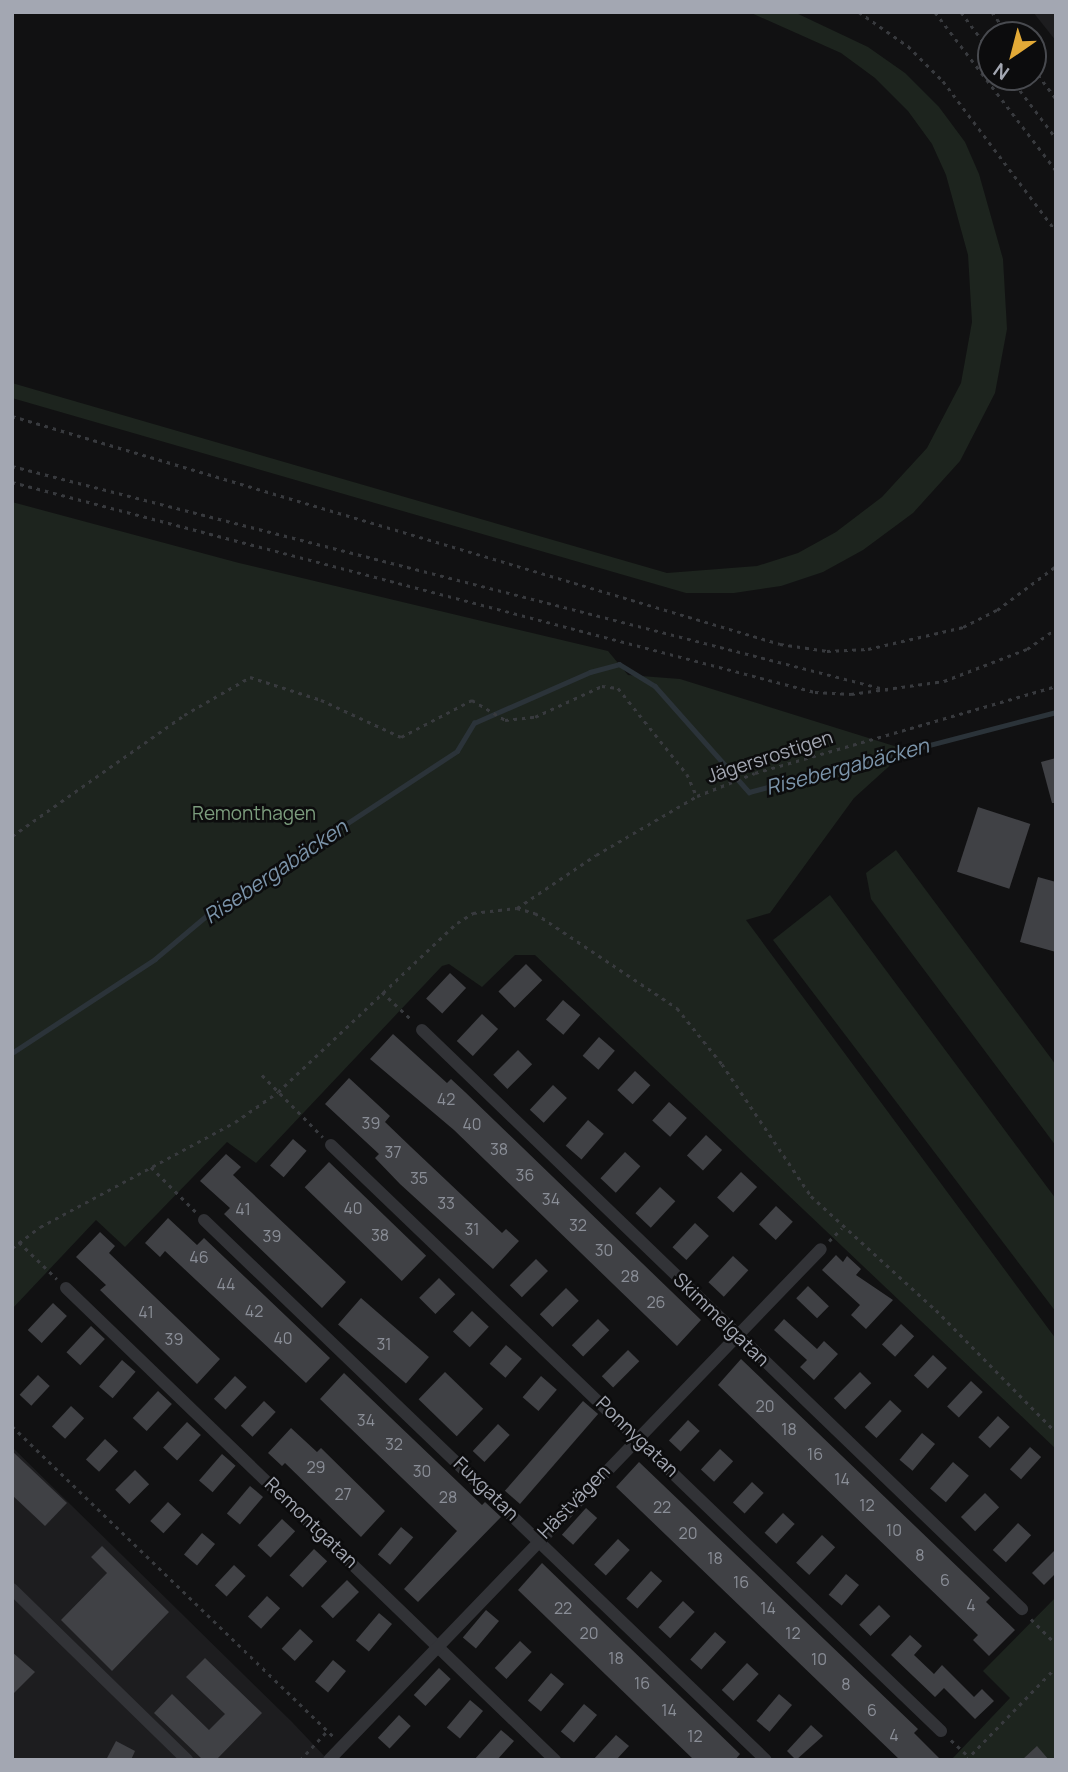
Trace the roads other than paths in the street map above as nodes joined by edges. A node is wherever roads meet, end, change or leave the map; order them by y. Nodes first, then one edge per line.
1 (422, 1030) road end
2 (331, 1145) road end
3 (204, 1220) road end
4 (821, 1249) road end
5 (66, 1288) road end
6 (738, 1336) junction
7 (638, 1437) junction
8 (539, 1539) junction
9 (12, 1589) edge
10 (1022, 1609) road end
11 (438, 1645) junction
12 (941, 1731) road end
13 (330, 1759) edge
14 (187, 1760) edge
15 (555, 1760) edge
16 (766, 1760) edge

1 - 6 street, Skimmelgatan
2 - 7 street, Ponnygatan
3 - 8 street, Fuxgatan
4 - 6 street, Hästvägen
5 - 11 street, Remontgatan
6 - 7 street, Hästvägen
6 - 10 street, Skimmelgatan
7 - 8 street, Hästvägen
7 - 12 street, Ponnygatan
8 - 11 street, Hästvägen
8 - 16 street, Fuxgatan
9 - 14 street
11 - 13 street, Hästvägen
11 - 15 street, Remontgatan

